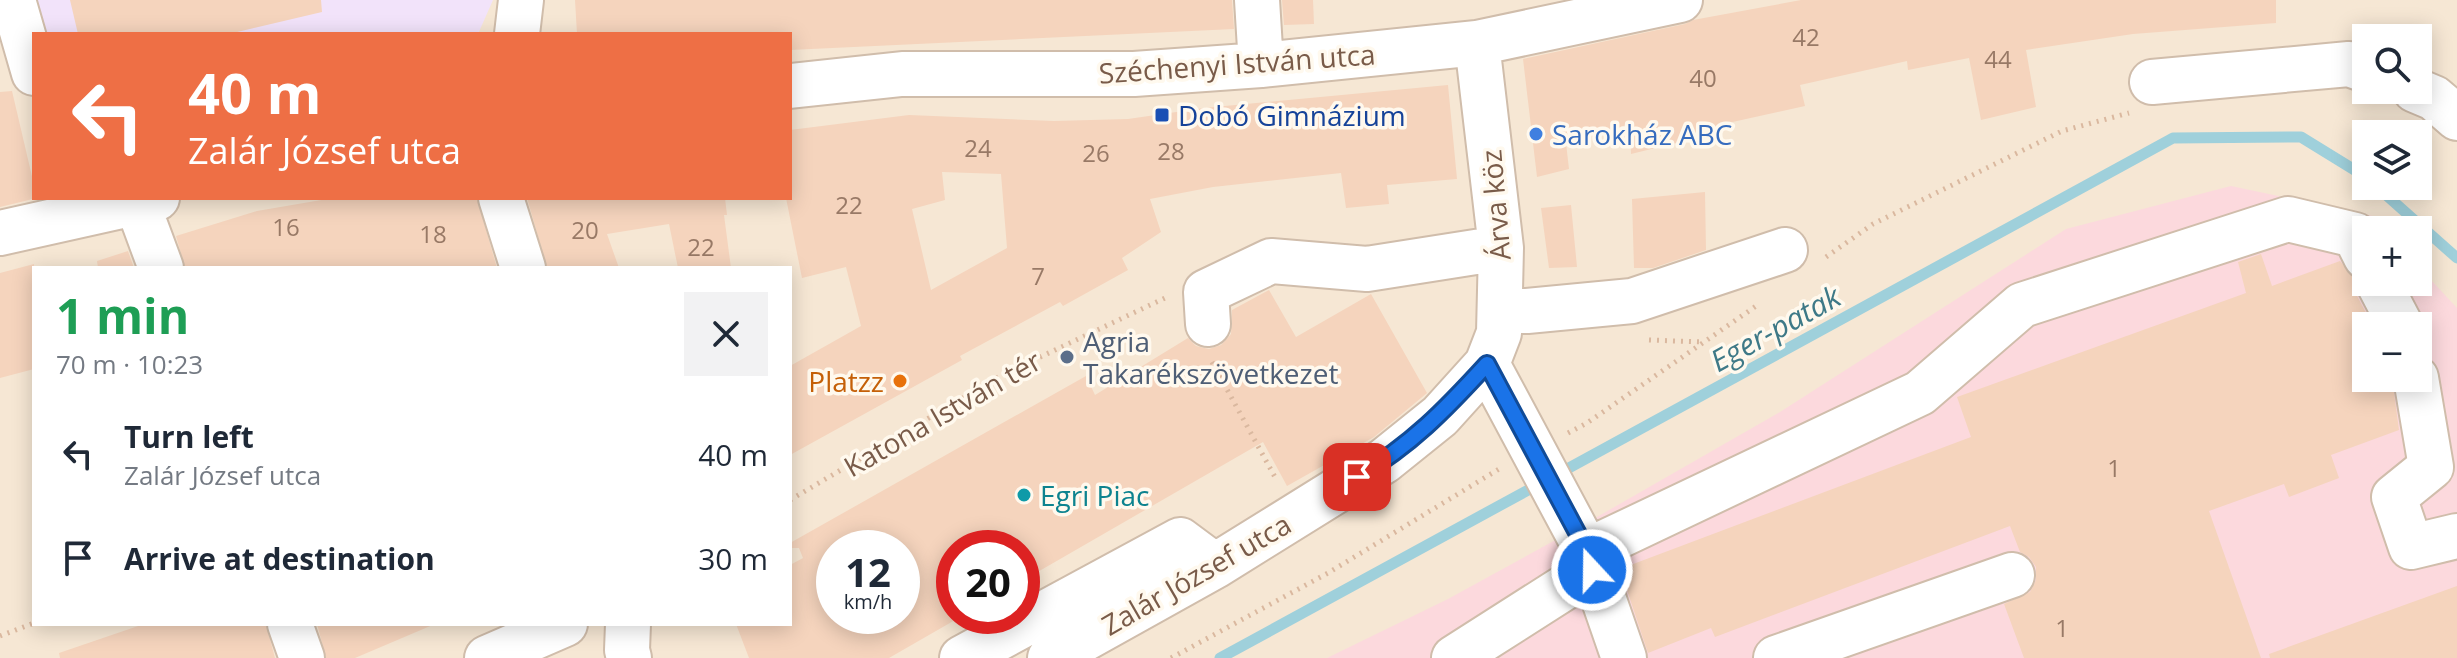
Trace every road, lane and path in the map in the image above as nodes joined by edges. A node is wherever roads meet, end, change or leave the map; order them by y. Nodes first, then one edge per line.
1 (13, 0) edge
2 (521, 0) edge
3 (1257, 0) edge
4 (1680, 0) edge
5 (517, 32) edge
6 (1477, 43) junction
7 (1261, 65) junction
8 (2352, 65) edge
9 (32, 66) edge
10 (2152, 82) dead end
11 (792, 86) edge
12 (2432, 97) edge
13 (2457, 118) edge
14 (2062, 131) dead end
15 (502, 200) edge
16 (147, 201) edge
17 (73, 207) edge
18 (0, 233) edge
19 (2352, 234) edge
20 (1501, 248) junction
21 (1803, 255) joint
22 (161, 266) edge
23 (522, 266) edge
24 (1769, 297) dead end
25 (1500, 311) junction
26 (1198, 316) junction
27 (1487, 364) junction
28 (2418, 392) edge
29 (1587, 423) dead end
30 (1493, 472) dead end
31 (792, 499) edge
32 (1297, 503) junction
33 (2457, 536) edge
34 (1590, 560) junction
35 (1215, 566) junction
36 (2012, 575) dead end
37 (32, 624) edge
38 (291, 626) edge
39 (560, 626) edge
40 (628, 626) edge
41 (0, 636) edge
42 (302, 658) edge
43 (487, 658) edge
44 (629, 658) edge
45 (962, 658) edge
46 (1050, 658) edge
47 (1171, 658) edge
48 (1454, 658) edge
49 (1624, 658) edge
50 (1776, 658) edge

1 - 9 street
2 - 5 street
3 - 7 street
4 - 6 street, Széchenyi István utca
6 - 7 street, Széchenyi István utca
6 - 20 street, Árva köz
7 - 11 street, Széchenyi István utca
8 - 10 street
12 - 13 street
14 - 21 path
15 - 23 street
16 - 17 street
16 - 22 street
17 - 18 street
19 - 34 street
20 - 25 street, Árva köz
20 - 26 street
21 - 25 street
24 - 29 path
25 - 27 street, Árva köz
26 - 31 path, Katona István tér
26 - 32 path
27 - 32 street, Zalár József utca
27 - 34 street
28 - 33 street
30 - 47 path
32 - 35 street, Zalár József utca
34 - 48 street
34 - 49 street
35 - 45 street
35 - 46 street, Zalár József utca
36 - 50 street
37 - 41 path
38 - 42 street
39 - 43 street
40 - 44 street

